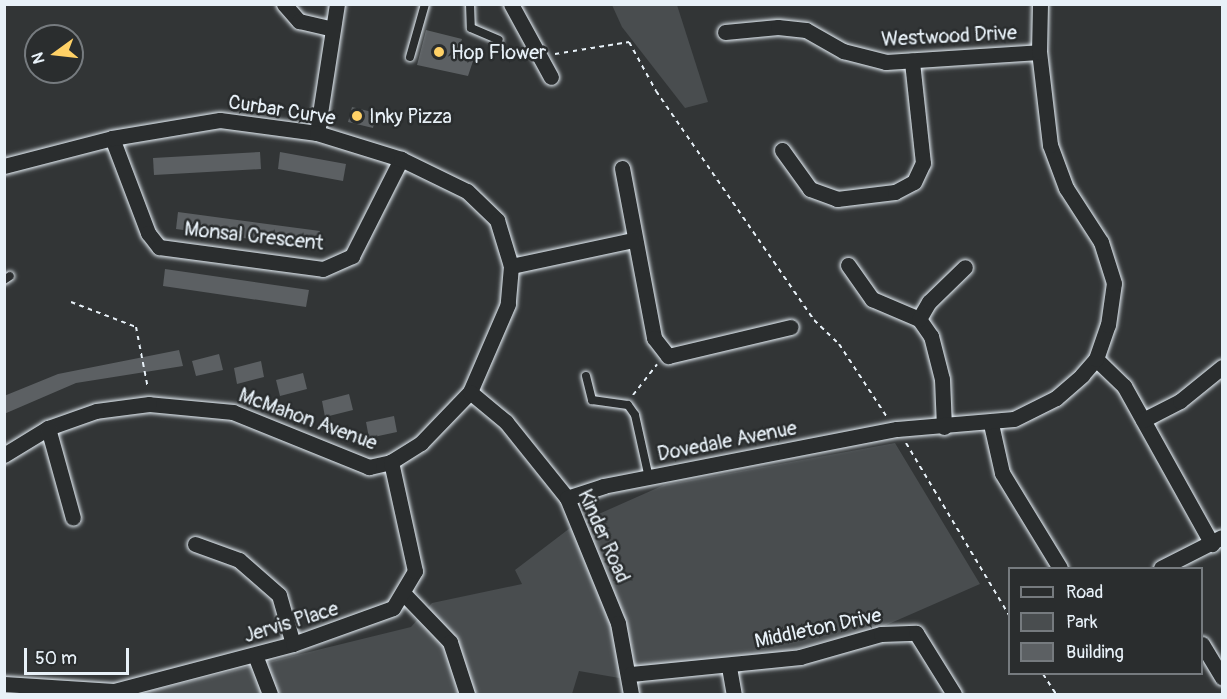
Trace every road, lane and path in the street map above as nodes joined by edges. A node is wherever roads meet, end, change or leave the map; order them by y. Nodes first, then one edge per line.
1 (285, 4) edge
2 (337, 4) edge
3 (425, 4) edge
4 (470, 4) edge
5 (511, 4) edge
6 (1040, 4) edge
7 (330, 28) junction
8 (725, 32) dead end
9 (500, 40) dead end
10 (1039, 52) junction
11 (540, 56) junction
12 (410, 57) dead end
13 (912, 61) junction
14 (551, 76) dead end
15 (317, 133) junction
16 (112, 138) junction
17 (782, 150) dead end
18 (401, 159) junction
19 (4, 166) edge
20 (622, 168) dead end
21 (633, 240) junction
22 (848, 265) dead end
23 (511, 266) junction
24 (965, 267) dead end
25 (71, 302) dead end
26 (919, 319) junction
27 (791, 327) dead end
28 (664, 351) junction
29 (1096, 359) junction
30 (1220, 372) edge
31 (586, 376) dead end
32 (470, 392) junction
33 (149, 404) junction
34 (626, 404) junction
35 (1143, 420) junction
36 (991, 424) junction
37 (944, 427) junction
38 (48, 428) junction
39 (897, 429) junction
40 (4, 455) edge
41 (392, 462) junction
42 (649, 478) junction
43 (567, 498) junction
44 (73, 518) dead end
45 (1217, 540) edge
46 (195, 543) dead end
47 (1059, 567) edge
48 (1163, 567) edge
49 (405, 595) junction
50 (1008, 614) edge
51 (293, 644) junction
52 (1203, 646) edge
53 (255, 655) junction
54 (729, 667) junction
55 (631, 675) junction
56 (1044, 675) edge
57 (1222, 677) edge
58 (4, 684) edge
59 (270, 694) edge
60 (467, 694) edge
61 (631, 694) edge
62 (734, 694) edge
63 (954, 694) edge
64 (1056, 694) edge

1 - 7 street
2 - 7 street
3 - 12 lane
4 - 9 lane
5 - 11 street
6 - 10 street
7 - 15 street
8 - 13 street, Westwood Drive
10 - 13 street, Westwood Drive
10 - 29 street
11 - 14 street
11 - 39 path
13 - 17 street
15 - 16 street, Curbar Curve
15 - 18 street, Curbar Curve
16 - 18 street, Monsal Crescent
16 - 19 street, Curbar Curve
18 - 23 street, Curbar Curve
20 - 21 street
21 - 23 street
21 - 28 street
22 - 26 street
23 - 32 street, Curbar Curve
24 - 26 street
25 - 33 path
26 - 37 street
27 - 28 street
28 - 34 path
29 - 35 street
29 - 36 street, Dovedale Avenue
30 - 35 street
31 - 34 lane
32 - 41 street, McMahon Avenue
32 - 43 street, Kinder Road
33 - 38 street, McMahon Avenue
33 - 41 street, McMahon Avenue
34 - 42 lane
35 - 45 street
36 - 37 street, Dovedale Avenue
36 - 47 street
37 - 39 street, Dovedale Avenue
38 - 40 street, McMahon Avenue
38 - 44 street
39 - 42 street, Dovedale Avenue
39 - 50 path
41 - 49 street, McMahon Avenue
42 - 43 street, Dovedale Avenue
43 - 55 street, Kinder Road
45 - 48 street
46 - 51 street
49 - 51 street, Jervis Place
49 - 60 street
51 - 53 street, Jervis Place
52 - 57 street
53 - 58 street, Jervis Place
53 - 59 street
54 - 55 street, Middleton Drive
54 - 62 street
54 - 63 street, Middleton Drive
55 - 61 street, Kinder Road
56 - 64 path

